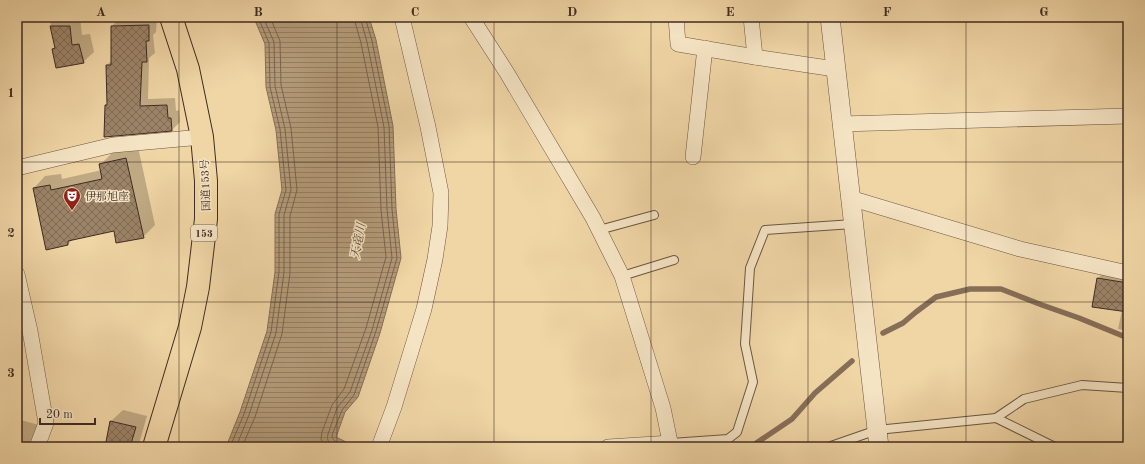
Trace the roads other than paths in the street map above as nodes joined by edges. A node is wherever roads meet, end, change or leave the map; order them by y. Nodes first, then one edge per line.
1 (171, 17) edge
2 (402, 17) edge
3 (471, 17) edge
4 (676, 17) edge
5 (751, 17) edge
6 (830, 17) edge
7 (705, 48) junction
8 (755, 57) junction
9 (835, 69) junction
10 (1128, 116) edge
11 (841, 124) junction
12 (202, 137) junction
13 (693, 157) dead end
14 (17, 168) edge
15 (850, 198) junction
16 (654, 215) dead end
17 (853, 224) junction
18 (599, 230) junction
19 (674, 260) dead end
20 (1128, 273) edge
21 (17, 274) edge
22 (622, 276) junction
23 (23, 329) edge
24 (1128, 388) edge
25 (996, 418) junction
26 (878, 439) edge
27 (671, 445) edge
28 (37, 447) edge
29 (154, 447) edge
30 (379, 447) edge
31 (608, 447) edge
32 (828, 447) edge
33 (1055, 447) edge

1 - 12 highway, 国道153号 / 153
2 - 30 street
3 - 18 street
4 - 7 street
5 - 8 street
6 - 9 street
7 - 8 street
7 - 13 street
8 - 9 street
9 - 11 street
10 - 11 street
11 - 15 street
12 - 14 street
12 - 29 highway, 国道153号 / 153
15 - 17 street
15 - 20 street
16 - 18 lane
17 - 26 street
17 - 27 lane
18 - 22 street
19 - 22 lane
21 - 23 street
22 - 27 street
23 - 28 street
24 - 25 lane
25 - 26 lane
25 - 33 lane
26 - 32 lane
27 - 31 street

